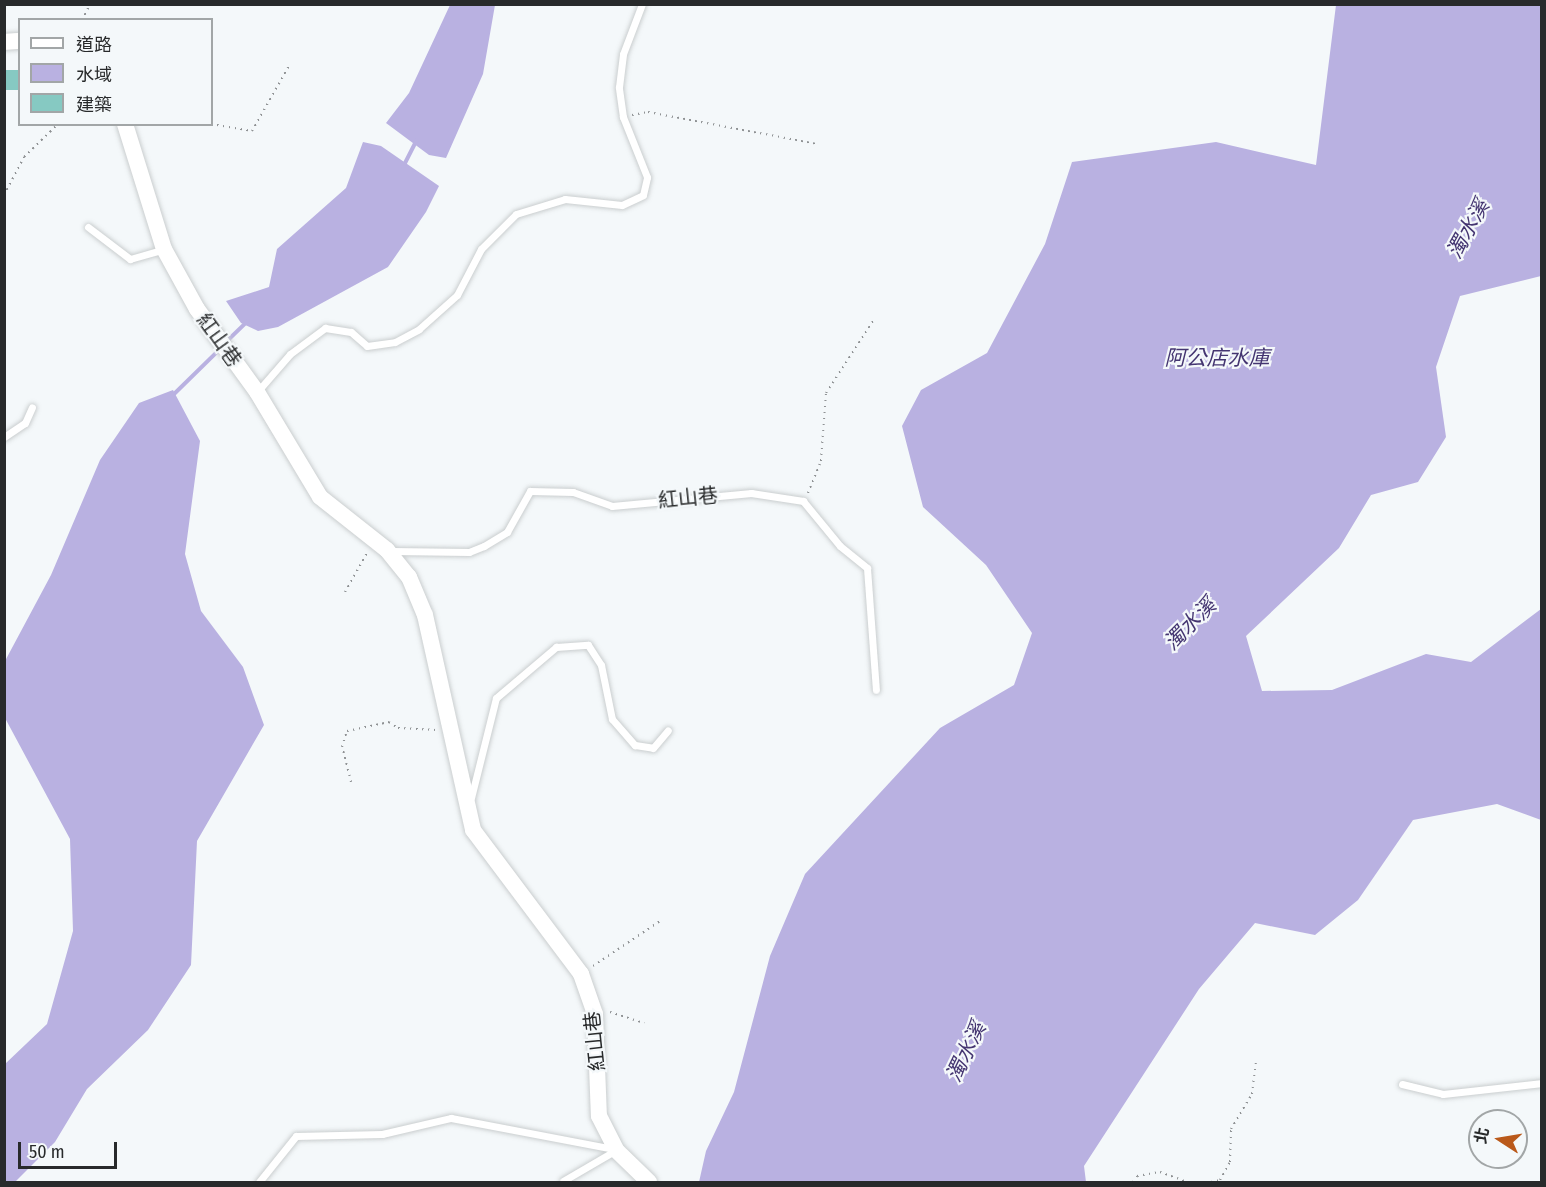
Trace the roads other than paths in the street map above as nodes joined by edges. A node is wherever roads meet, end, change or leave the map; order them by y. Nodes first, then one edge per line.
1 (642, 4) edge
2 (126, 126) edge
3 (88, 227) dead end
4 (164, 249) junction
5 (257, 392) junction
6 (33, 407) dead end
7 (4, 437) edge
8 (380, 547) junction
9 (876, 690) dead end
10 (669, 730) dead end
11 (468, 809) junction
12 (1542, 1083) edge
13 (1402, 1084) dead end
14 (616, 1150) junction
15 (563, 1180) dead end
16 (259, 1182) edge
17 (649, 1182) edge

1 - 5 lane
2 - 4 street, 紅山巷
3 - 4 lane
4 - 5 street, 紅山巷
5 - 8 street, 紅山巷
6 - 7 lane
8 - 9 lane, 紅山巷
8 - 11 street, 紅山巷
10 - 11 lane
11 - 14 street, 紅山巷
12 - 13 lane
14 - 15 lane
14 - 16 lane
14 - 17 street, 紅山巷

